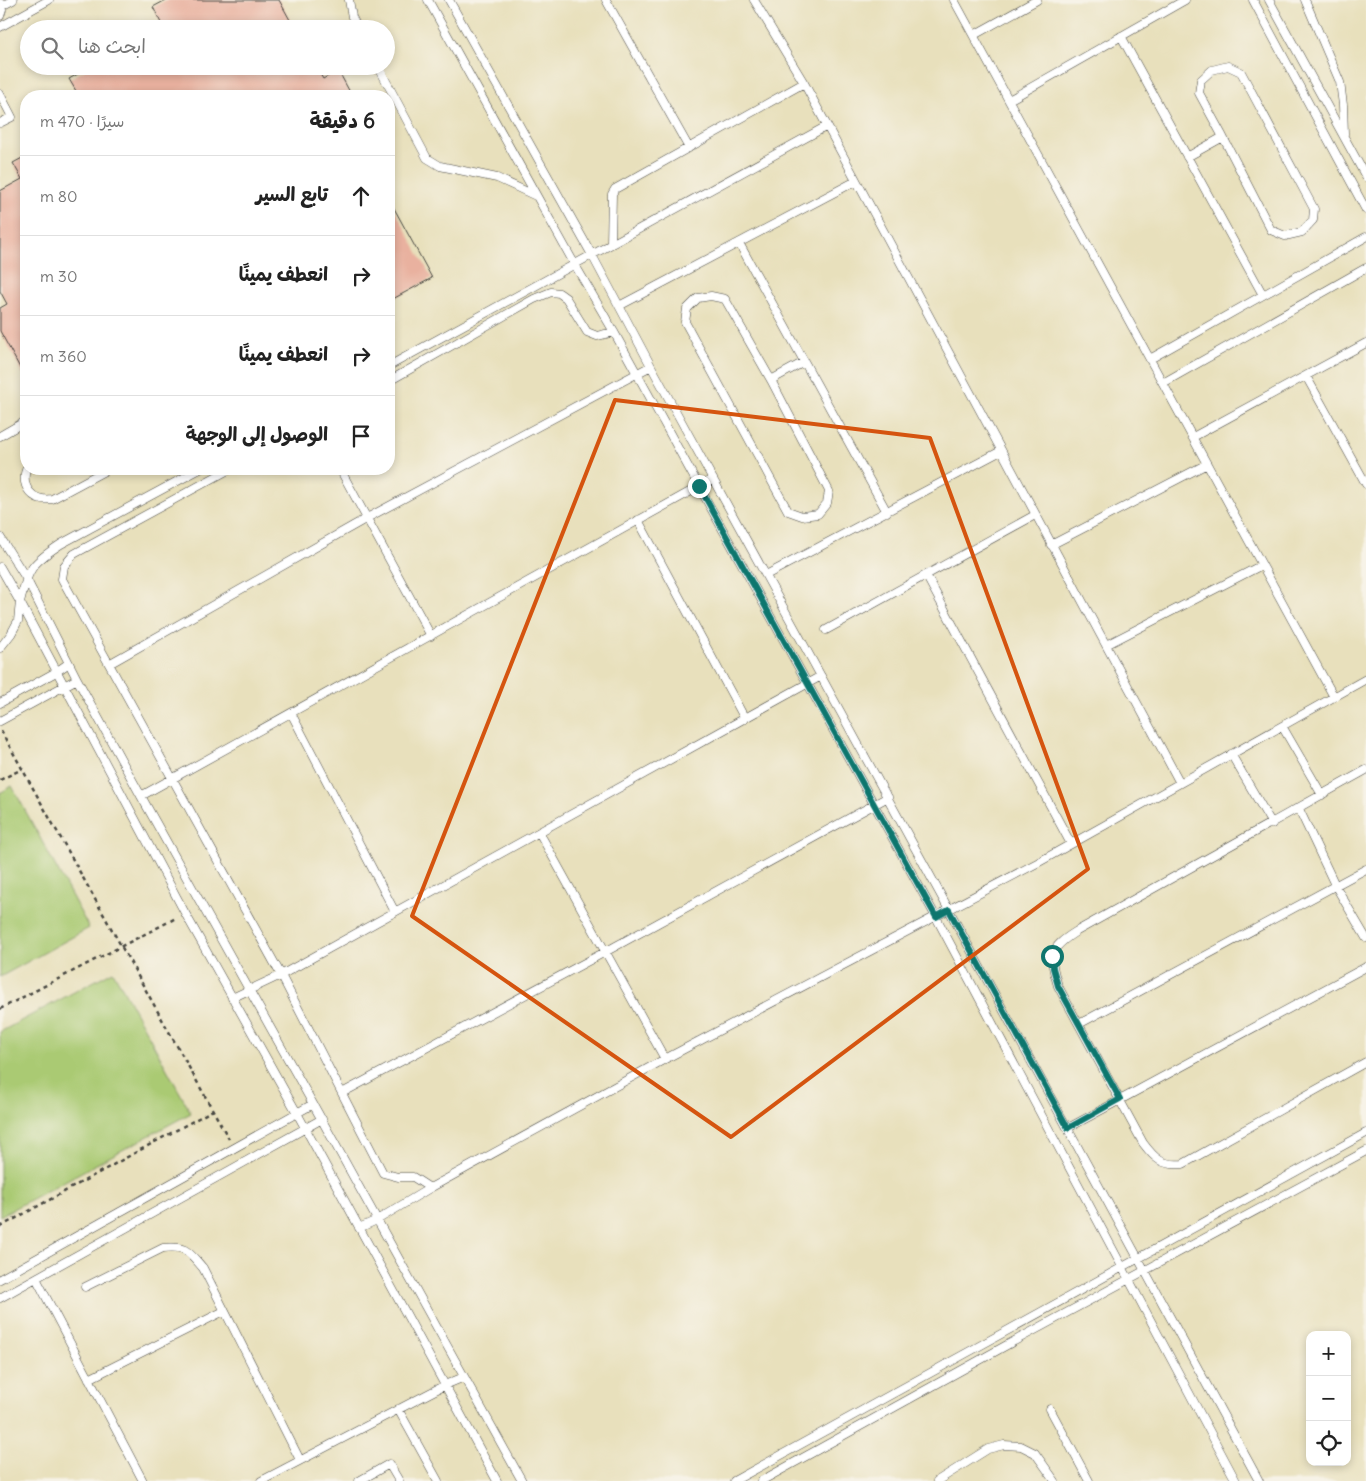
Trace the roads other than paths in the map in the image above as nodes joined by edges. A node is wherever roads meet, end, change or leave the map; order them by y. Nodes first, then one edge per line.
1 (13, 0) edge
2 (49, 0) edge
3 (349, 0) edge
4 (428, 0) edge
5 (606, 0) edge
6 (754, 0) edge
7 (954, 0) edge
8 (1037, 0) edge
9 (1185, 0) edge
10 (1253, 0) edge
11 (1269, 0) edge
12 (1305, 0) edge
13 (451, 2) edge
14 (1, 5) edge
15 (0, 16) edge
16 (354, 20) edge
17 (0, 27) edge
18 (974, 35) junction
19 (1121, 36) junction
20 (383, 75) edge
21 (804, 83) junction
22 (391, 90) edge
23 (0, 94) edge
24 (395, 98) edge
25 (1009, 100) junction
26 (0, 123) edge
27 (827, 126) junction
28 (1344, 136) junction
29 (1223, 138) junction
30 (689, 148) junction
31 (1187, 157) junction
32 (1366, 177) edge
33 (856, 181) junction
34 (537, 196) junction
35 (1366, 210) edge
36 (1366, 236) edge
37 (738, 243) junction
38 (611, 244) junction
39 (592, 255) junction
40 (574, 264) junction
41 (1366, 268) edge
42 (1263, 295) junction
43 (619, 306) junction
44 (614, 332) junction
45 (1366, 343) edge
46 (1150, 358) junction
47 (804, 362) junction
48 (395, 363) edge
49 (651, 366) junction
50 (636, 373) junction
51 (1306, 376) junction
52 (395, 378) edge
53 (771, 380) junction
54 (1163, 383) junction
55 (20, 424) edge
56 (0, 436) edge
57 (1193, 437) junction
58 (1001, 451) junction
59 (1207, 464) junction
60 (24, 475) edge
61 (97, 475) edge
62 (189, 475) edge
63 (219, 475) edge
64 (343, 475) edge
65 (713, 479) junction
66 (1366, 484) edge
67 (699, 486) junction
68 (887, 512) junction
69 (1035, 515) junction
70 (367, 518) junction
71 (638, 520) junction
72 (0, 537) edge
73 (1051, 545) junction
74 (1262, 565) junction
75 (0, 567) edge
76 (926, 575) junction
77 (766, 576) junction
78 (26, 578) junction
79 (20, 602) junction
80 (826, 630) dead end
81 (431, 636) junction
82 (1106, 645) junction
83 (0, 648) edge
84 (69, 663) junction
85 (109, 664) junction
86 (56, 672) junction
87 (821, 676) junction
88 (77, 679) junction
89 (1366, 679) edge
90 (808, 684) junction
91 (65, 686) junction
92 (1334, 697) junction
93 (0, 703) edge
94 (291, 713) junction
95 (745, 719) junction
96 (0, 721) edge
97 (1282, 726) junction
98 (1231, 754) junction
99 (1366, 770) edge
100 (173, 779) junction
101 (1180, 783) junction
102 (1322, 795) junction
103 (140, 796) junction
104 (888, 797) junction
105 (874, 805) junction
106 (1299, 808) junction
107 (1272, 824) junction
108 (539, 832) junction
109 (1071, 844) junction
110 (1366, 869) edge
111 (1335, 885) junction
112 (949, 910) junction
113 (396, 912) junction
114 (936, 917) junction
115 (1366, 938) edge
116 (605, 952) junction
117 (1366, 967) edge
118 (281, 975) junction
119 (248, 990) junction
120 (232, 998) junction
121 (1079, 1024) junction
122 (665, 1059) junction
123 (1366, 1062) edge
124 (342, 1093) junction
125 (1120, 1099) junction
126 (313, 1104) junction
127 (297, 1113) junction
128 (322, 1120) junction
129 (1068, 1128) junction
130 (305, 1129) junction
131 (1366, 1133) edge
132 (1366, 1151) edge
133 (430, 1188) junction
134 (377, 1220) junction
135 (359, 1228) junction
136 (1139, 1257) junction
137 (1121, 1266) junction
138 (1146, 1271) junction
139 (36, 1278) junction
140 (0, 1279) edge
141 (1128, 1279) junction
142 (85, 1287) dead end
143 (0, 1298) edge
144 (224, 1311) junction
145 (464, 1377) junction
146 (89, 1379) junction
147 (445, 1385) junction
148 (398, 1409) junction
149 (1050, 1409) dead end
150 (300, 1460) junction
151 (275, 1478) edge
152 (144, 1481) edge
153 (261, 1481) edge
154 (359, 1481) edge
155 (399, 1481) edge
156 (438, 1481) edge
157 (497, 1481) edge
158 (522, 1481) edge
159 (734, 1481) edge
160 (761, 1481) edge
161 (937, 1481) edge
162 (1055, 1481) edge
163 (1089, 1481) edge
164 (1236, 1481) edge
165 (1260, 1481) edge

1 - 14 lane
2 - 17 lane
3 - 16 lane
4 - 34 lane
5 - 30 lane
6 - 21 lane
7 - 18 lane
8 - 18 lane
9 - 19 lane
10 - 35 lane
11 - 28 lane
12 - 28 lane
13 - 39 lane
14 - 15 lane
18 - 25 lane
19 - 25 lane
19 - 31 lane
20 - 22 lane
21 - 27 lane
21 - 30 lane
23 - 26 lane
24 - 34 lane
25 - 46 lane
27 - 33 lane
27 - 38 lane
28 - 32 lane
29 - 29 lane
29 - 31 lane
30 - 38 lane
31 - 42 lane
33 - 37 lane
33 - 58 lane
34 - 40 lane
36 - 42 lane
37 - 43 lane
37 - 47 lane
38 - 39 lane
39 - 40 lane
39 - 43 lane
40 - 44 lane
40 - 48 lane
41 - 54 lane
42 - 46 lane
43 - 49 lane
44 - 50 lane
44 - 52 lane
45 - 51 lane
46 - 54 lane
47 - 53 lane
47 - 68 lane
49 - 50 lane
49 - 65 lane
50 - 67 lane
50 - 70 lane
51 - 57 lane
51 - 66 lane
53 - 53 lane
54 - 57 lane
55 - 56 lane
57 - 59 lane
58 - 68 lane
58 - 69 lane
59 - 73 lane
59 - 74 lane
60 - 61 lane
62 - 78 lane
63 - 85 lane
64 - 70 lane
65 - 67 lane
65 - 77 lane
67 - 71 lane
67 - 90 lane
68 - 77 lane
69 - 73 lane
69 - 76 lane
70 - 81 lane
70 - 85 lane
71 - 81 lane
71 - 95 lane
72 - 78 lane
73 - 82 lane
74 - 82 lane
74 - 92 lane
75 - 79 lane
76 - 80 lane
76 - 109 lane
77 - 87 lane
78 - 79 lane
78 - 84 lane
79 - 83 lane
79 - 86 lane
81 - 94 lane
82 - 101 lane
84 - 86 lane
84 - 88 lane
85 - 100 lane
86 - 91 lane
86 - 93 lane
87 - 90 lane
87 - 104 lane
88 - 91 lane
88 - 103 lane
89 - 92 lane
90 - 95 lane
90 - 105 lane
91 - 96 lane
91 - 120 lane
92 - 97 lane
94 - 100 lane
94 - 113 lane
95 - 108 lane
97 - 98 lane
97 - 102 lane
98 - 101 lane
98 - 107 lane
99 - 102 lane
100 - 103 lane
100 - 118 lane
101 - 109 lane
102 - 106 lane
103 - 119 lane
104 - 105 lane
104 - 112 lane
105 - 114 lane
105 - 116 lane
106 - 107 lane
106 - 111 lane
107 - 121 lane
108 - 113 lane
108 - 116 lane
109 - 112 lane
110 - 111 lane
111 - 115 lane
111 - 121 lane
112 - 114 lane
112 - 129 lane
113 - 118 lane
114 - 122 lane
114 - 137 lane
116 - 122 lane
116 - 124 lane
117 - 125 lane
118 - 119 lane
118 - 124 lane
119 - 120 lane
119 - 126 lane
120 - 127 lane
121 - 125 lane
122 - 133 lane
123 - 125 lane
124 - 133 lane
125 - 129 lane
126 - 127 lane
126 - 128 lane
127 - 130 lane
127 - 140 lane
128 - 130 lane
128 - 134 lane
129 - 136 lane
130 - 135 lane
130 - 139 lane
131 - 136 lane
132 - 138 lane
133 - 134 lane
134 - 135 lane
134 - 145 lane
135 - 147 lane
136 - 137 lane
136 - 138 lane
137 - 141 lane
137 - 159 lane
138 - 141 lane
138 - 165 lane
139 - 143 lane
139 - 146 lane
141 - 160 lane
141 - 164 lane
142 - 144 lane
144 - 146 lane
144 - 150 lane
145 - 147 lane
145 - 158 lane
146 - 152 lane
147 - 148 lane
147 - 157 lane
148 - 150 lane
148 - 156 lane
149 - 163 lane
150 - 151 lane
151 - 153 lane
154 - 155 lane
161 - 162 lane

